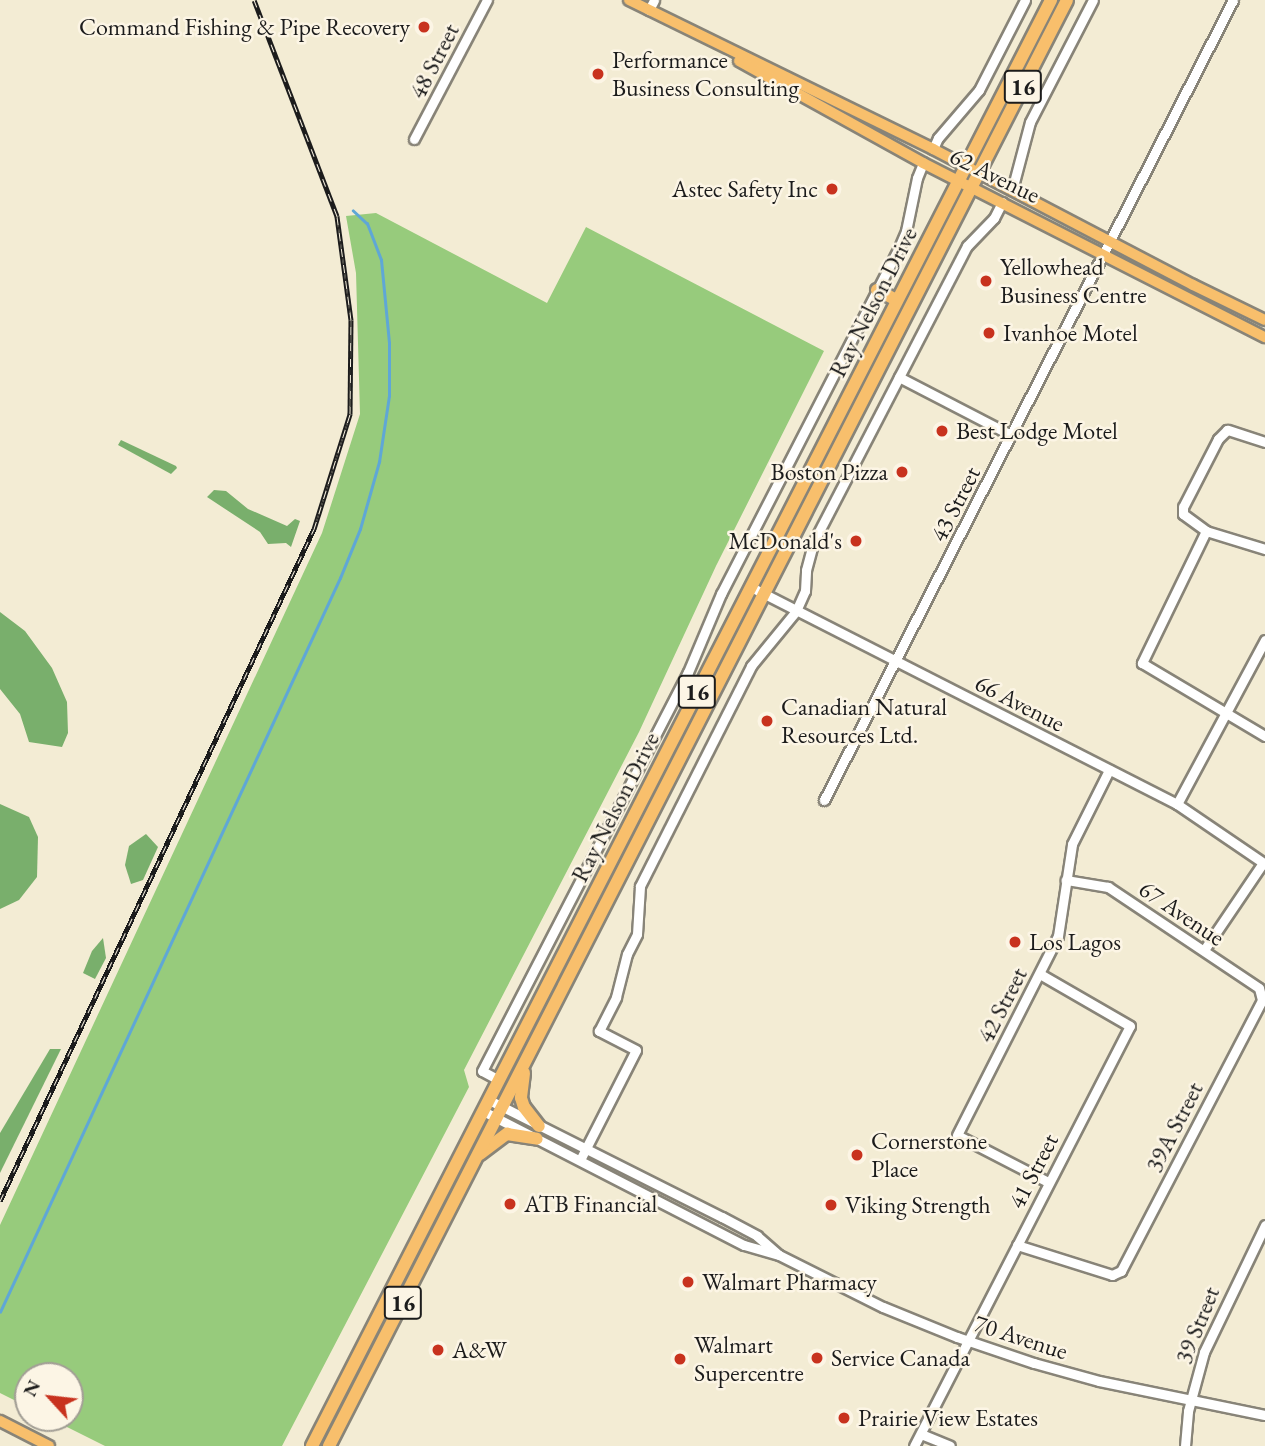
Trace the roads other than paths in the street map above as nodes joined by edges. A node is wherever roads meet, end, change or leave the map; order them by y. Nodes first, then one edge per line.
1 (487, 0) edge
2 (629, 0) edge
3 (1026, 0) edge
4 (1051, 0) edge
5 (1067, 0) edge
6 (1093, 0) edge
7 (1233, 0) edge
8 (652, 5) edge
9 (711, 42) junction
10 (414, 139) dead end
11 (933, 149) junction
12 (923, 163) junction
13 (966, 166) junction
14 (980, 173) junction
15 (958, 181) junction
16 (973, 188) junction
17 (1012, 190) junction
18 (1002, 202) junction
19 (1111, 240) junction
20 (1104, 253) junction
21 (877, 290) junction
22 (897, 300) junction
23 (1265, 320) edge
24 (1265, 337) edge
25 (899, 377) junction
26 (1011, 435) junction
27 (1265, 442) edge
28 (1206, 531) junction
29 (1265, 549) edge
30 (757, 590) junction
31 (796, 611) junction
32 (1265, 640) edge
33 (896, 661) junction
34 (1228, 712) junction
35 (1265, 736) edge
36 (1109, 770) junction
37 (824, 800) dead end
38 (1177, 804) junction
39 (1264, 863) edge
40 (1066, 880) junction
41 (1204, 950) junction
42 (1040, 974) junction
43 (1262, 1000) joint
44 (529, 1054) junction
45 (499, 1080) junction
46 (486, 1106) junction
47 (498, 1112) junction
48 (538, 1132) junction
49 (586, 1148) junction
50 (475, 1159) junction
51 (580, 1160) junction
52 (1048, 1182) junction
53 (1265, 1225) edge
54 (1017, 1245) junction
55 (779, 1255) junction
56 (968, 1341) junction
57 (1190, 1399) junction
58 (1265, 1415) edge
59 (0, 1421) edge
60 (920, 1434) junction
61 (49, 1446) edge
62 (312, 1446) edge
63 (329, 1446) edge
64 (914, 1446) edge
65 (950, 1446) edge
66 (1185, 1446) edge

1 - 10 street, 48 Street
2 - 8 main road, 62 Avenue
3 - 11 street
4 - 13 highway, Ray Nelson Drive / 16
5 - 14 highway, Ray Nelson Drive / 16
6 - 17 street
7 - 19 street, 43 Street
8 - 9 main road, 62 Avenue
9 - 11 main road, 62 Avenue
9 - 12 main road, 62 Avenue
11 - 13 main road, 62 Avenue
12 - 15 main road, 62 Avenue
12 - 21 street
13 - 14 main road, 62 Avenue
13 - 15 highway, Ray Nelson Drive / 16
14 - 16 highway, Ray Nelson Drive / 16
14 - 17 main road, 62 Avenue
15 - 16 main road, 62 Avenue
15 - 22 highway, Ray Nelson Drive / 16
16 - 18 main road, 62 Avenue
16 - 30 highway, Ray Nelson Drive / 16
17 - 19 main road, 62 Avenue
18 - 20 main road, 62 Avenue
18 - 25 street
19 - 20 street, 43 Street
19 - 23 main road, 62 Avenue
20 - 24 main road, 62 Avenue
20 - 26 street, 43 Street
21 - 22 highway
21 - 45 street
22 - 30 highway, Ray Nelson Drive / 16
25 - 26 street
25 - 31 street
26 - 33 street, 43 Street
27 - 28 street
28 - 29 street
28 - 34 street
30 - 31 street, 66 Avenue
30 - 44 highway, Ray Nelson Drive / 16
30 - 45 highway, Ray Nelson Drive / 16
31 - 33 street, 66 Avenue
31 - 49 street
32 - 34 street
33 - 36 street, 66 Avenue
33 - 37 street, 43 Street
34 - 35 street
34 - 38 street
36 - 38 street, 66 Avenue
36 - 40 street, 42 Street
38 - 39 street, 66 Avenue
39 - 41 street
40 - 41 street, 67 Avenue
40 - 42 street, 42 Street
41 - 43 street, 67 Avenue
42 - 52 street, 41 Street
42 - 52 street, 42 Street
43 - 54 street, 39A Street
44 - 47 highway, Ray Nelson Drive / 16
44 - 48 highway
45 - 46 highway, Ray Nelson Drive / 16
46 - 47 street, 70 Avenue
46 - 62 highway, Ray Nelson Drive / 16
47 - 48 street, 70 Avenue
47 - 50 highway, Ray Nelson Drive / 16
48 - 49 street, 70 Avenue
48 - 50 highway
48 - 51 street, 70 Avenue
49 - 51 street
49 - 55 street, 70 Avenue
50 - 63 highway, Ray Nelson Drive / 16
51 - 55 street, 70 Avenue
52 - 54 street, 41 Street
53 - 57 street, 39 Street
54 - 56 street, 41 Street
55 - 56 street, 70 Avenue
56 - 57 street, 70 Avenue
56 - 60 street, 41 Street
57 - 58 street, 70 Avenue
57 - 66 street, 39 Street
59 - 61 main road
60 - 64 street, 41 Street
60 - 65 street

